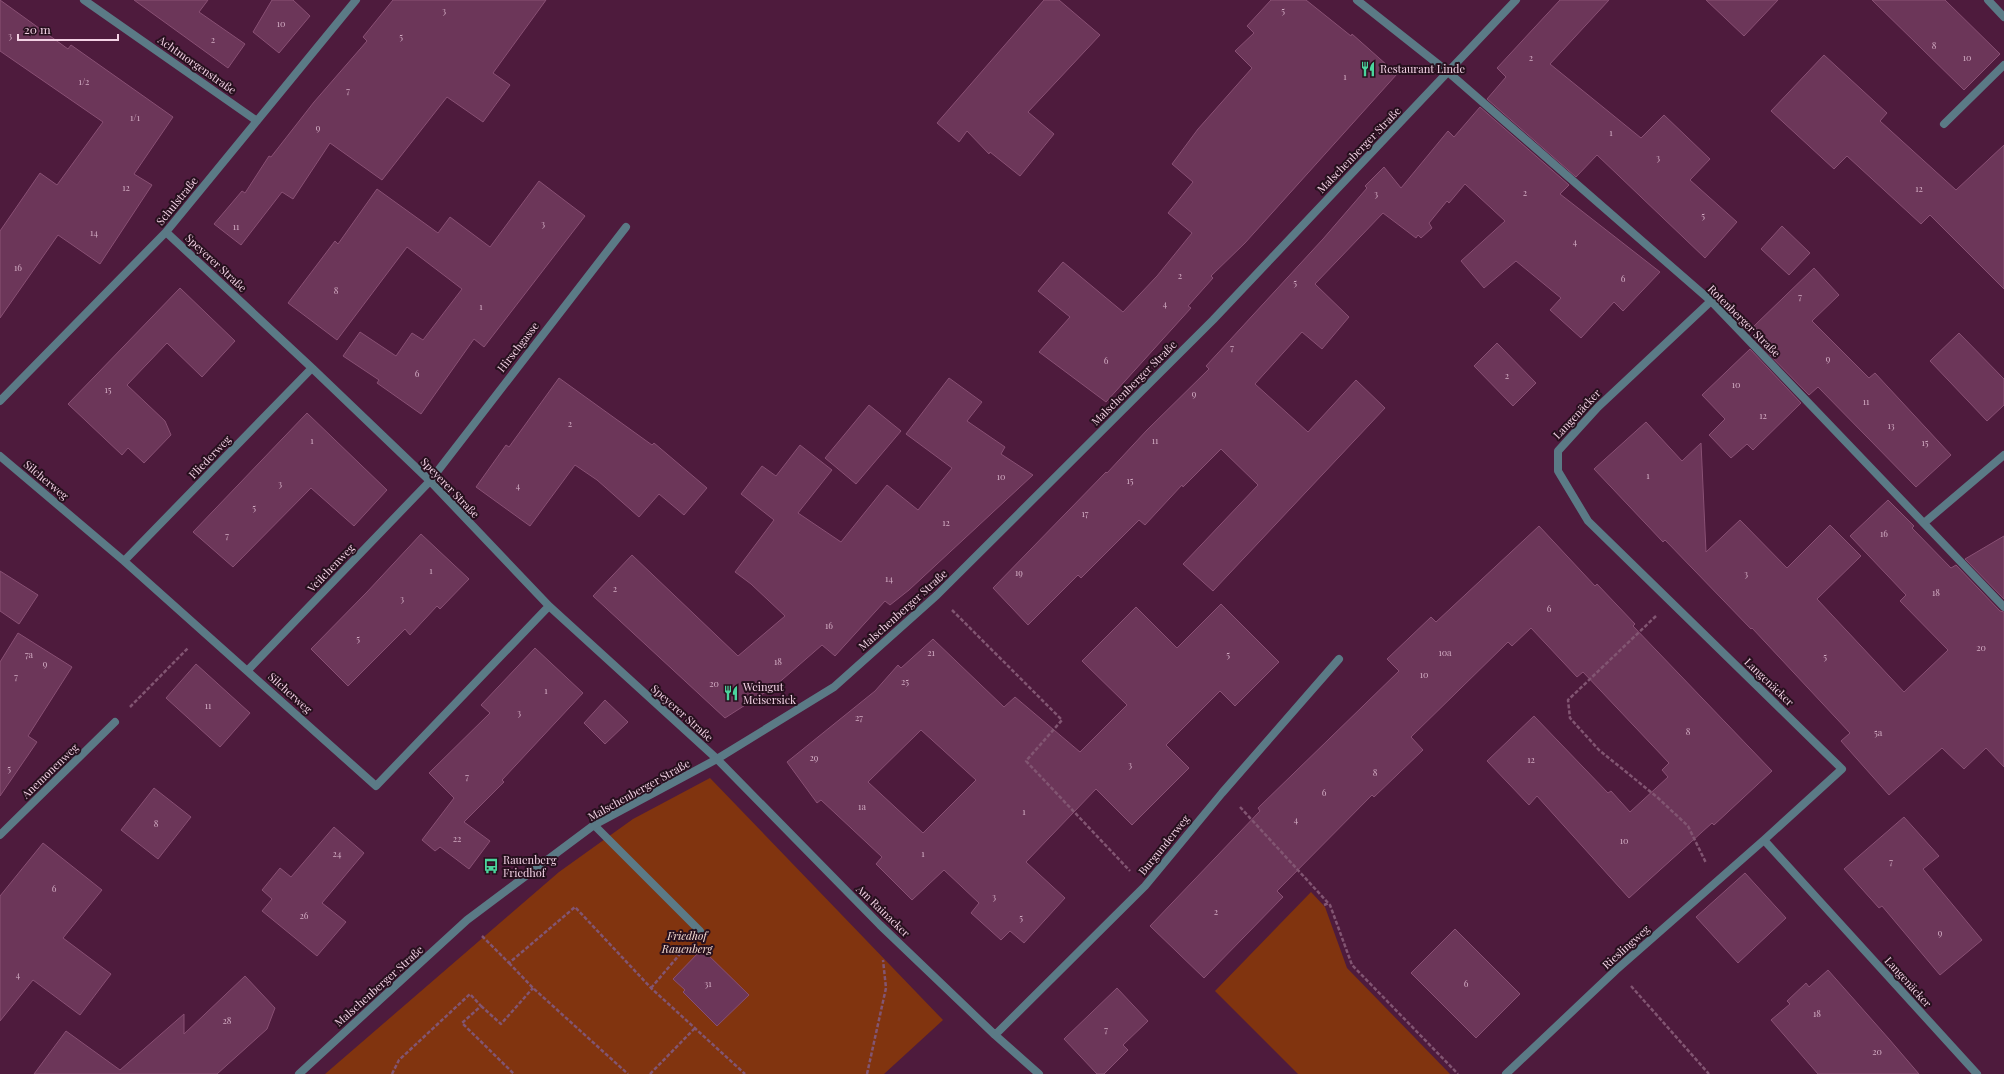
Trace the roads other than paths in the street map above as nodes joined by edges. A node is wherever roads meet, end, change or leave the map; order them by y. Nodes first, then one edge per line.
1 (84, 0) edge
2 (356, 0) edge
3 (1357, 0) edge
4 (1516, 0) edge
5 (1988, 0) edge
6 (2004, 17) edge
7 (2004, 65) edge
8 (1448, 72) junction
9 (257, 121) junction
10 (1944, 124) dead end
11 (626, 228) dead end
12 (166, 232) junction
13 (1711, 301) junction
14 (312, 368) junction
15 (0, 401) edge
16 (2004, 455) edge
17 (0, 456) edge
18 (430, 481) junction
19 (1924, 523) junction
20 (124, 561) junction
21 (549, 606) junction
22 (2004, 607) edge
23 (1339, 659) dead end
24 (248, 670) junction
25 (116, 722) road end
26 (717, 759) junction
27 (594, 825) junction
28 (0, 835) edge
29 (1764, 840) junction
30 (700, 931) road end
31 (995, 1035) junction
32 (299, 1074) edge
33 (1039, 1074) edge
34 (1506, 1074) edge
35 (1977, 1074) edge

1 - 9 street, Achtmorgenstraße
2 - 9 street, Schulstraße
3 - 8 street, Rotenberger Straße
4 - 8 street, Malschenberger Straße
5 - 6 street
7 - 10 street
8 - 13 street, Rotenberger Straße
8 - 26 street, Malschenberger Straße
9 - 12 street, Schulstraße
11 - 18 street, Hirschgasse
12 - 14 street, Speyerer Straße
12 - 15 street, Schulstraße
13 - 19 street, Rotenberger Straße
13 - 29 street, Langenäcker
14 - 18 street, Speyerer Straße
14 - 20 street, Fliederweg
16 - 19 street
17 - 20 street, Silcherweg
18 - 21 street, Speyerer Straße
18 - 24 street, Veilchenweg
19 - 22 street, Rotenberger Straße
20 - 24 street, Silcherweg
21 - 24 street, Silcherweg
21 - 26 street, Speyerer Straße
23 - 31 street, Burgunderweg
25 - 28 street, Anemonenweg
26 - 27 street, Malschenberger Straße
26 - 31 street, Am Rainacker
27 - 30 street
27 - 32 street, Malschenberger Straße
29 - 34 street, Rieslingweg
29 - 35 street, Langenäcker
31 - 33 street, Am Rainacker

